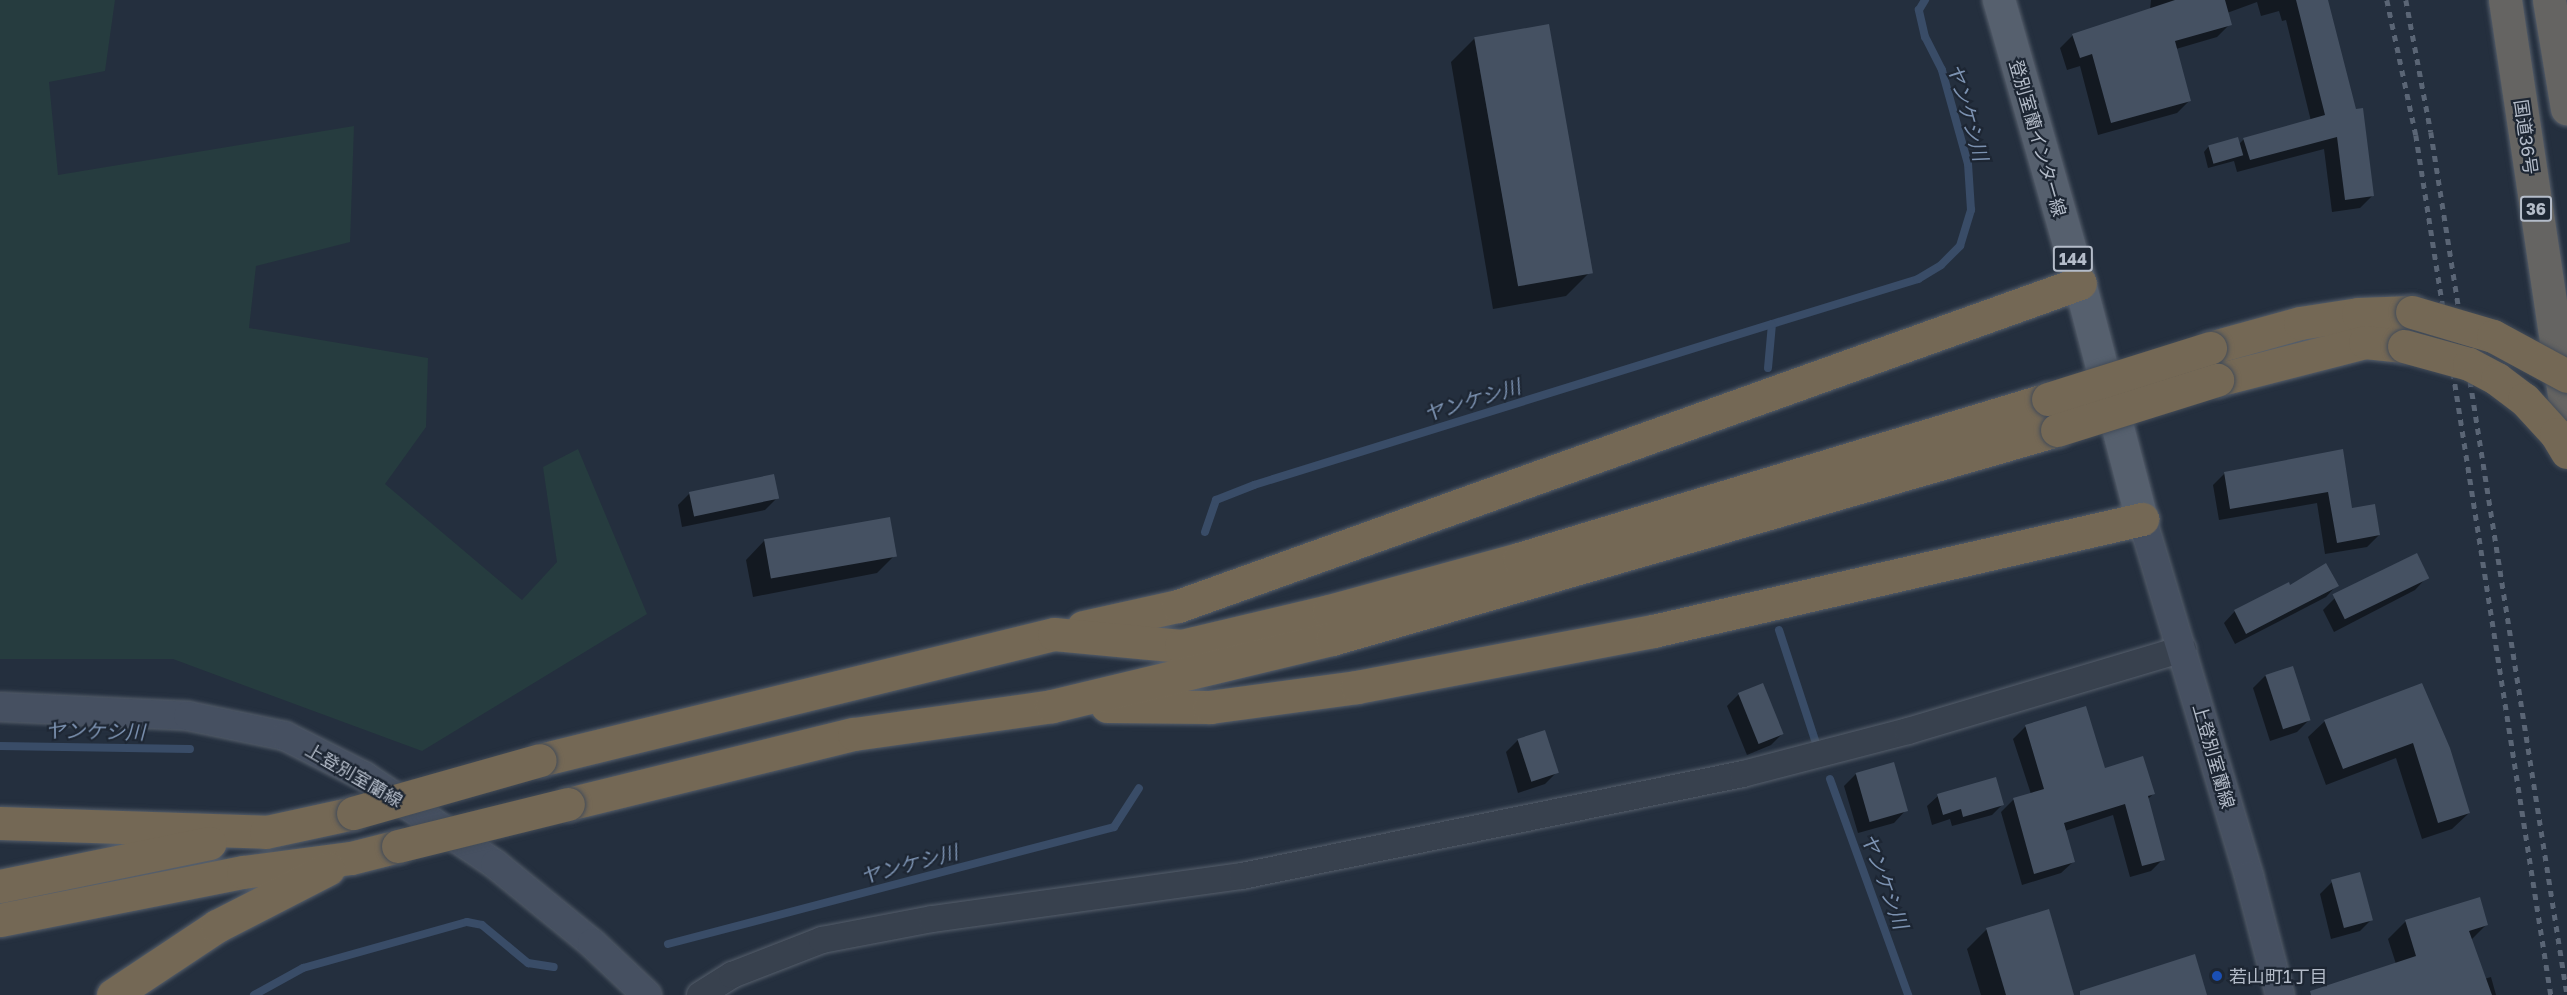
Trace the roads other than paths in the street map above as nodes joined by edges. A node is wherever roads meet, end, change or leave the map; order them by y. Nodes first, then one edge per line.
1 (1999, 0) edge
2 (2505, 0) edge
3 (2549, 0) edge
4 (2567, 110) edge
5 (2080, 283) junction
6 (2567, 376) edge
7 (2567, 417) edge
8 (2567, 452) edge
9 (2142, 519) junction
10 (1054, 634) junction
11 (2183, 649) junction
12 (1052, 706) junction
13 (0, 707) edge
14 (0, 822) edge
15 (266, 832) junction
16 (351, 858) junction
17 (0, 886) edge
18 (0, 920) edge
19 (113, 995) edge
20 (647, 995) edge
21 (700, 995) edge
22 (2280, 995) edge

1 - 5 main road, 登別室蘭インター線 / 144
2 - 7 highway, 国道36号 / 36
3 - 4 highway
5 - 9 main road, 登別室蘭インター線 / 144
5 - 10 highway
6 - 10 highway, bridge
8 - 12 highway, bridge
9 - 11 main road, 上登別室蘭線
9 - 12 highway
10 - 15 highway, bridge
11 - 21 street
11 - 22 main road, 上登別室蘭線
12 - 16 highway, bridge
13 - 20 main road, 上登別室蘭線
14 - 15 highway
15 - 17 highway
16 - 18 highway
16 - 19 highway

